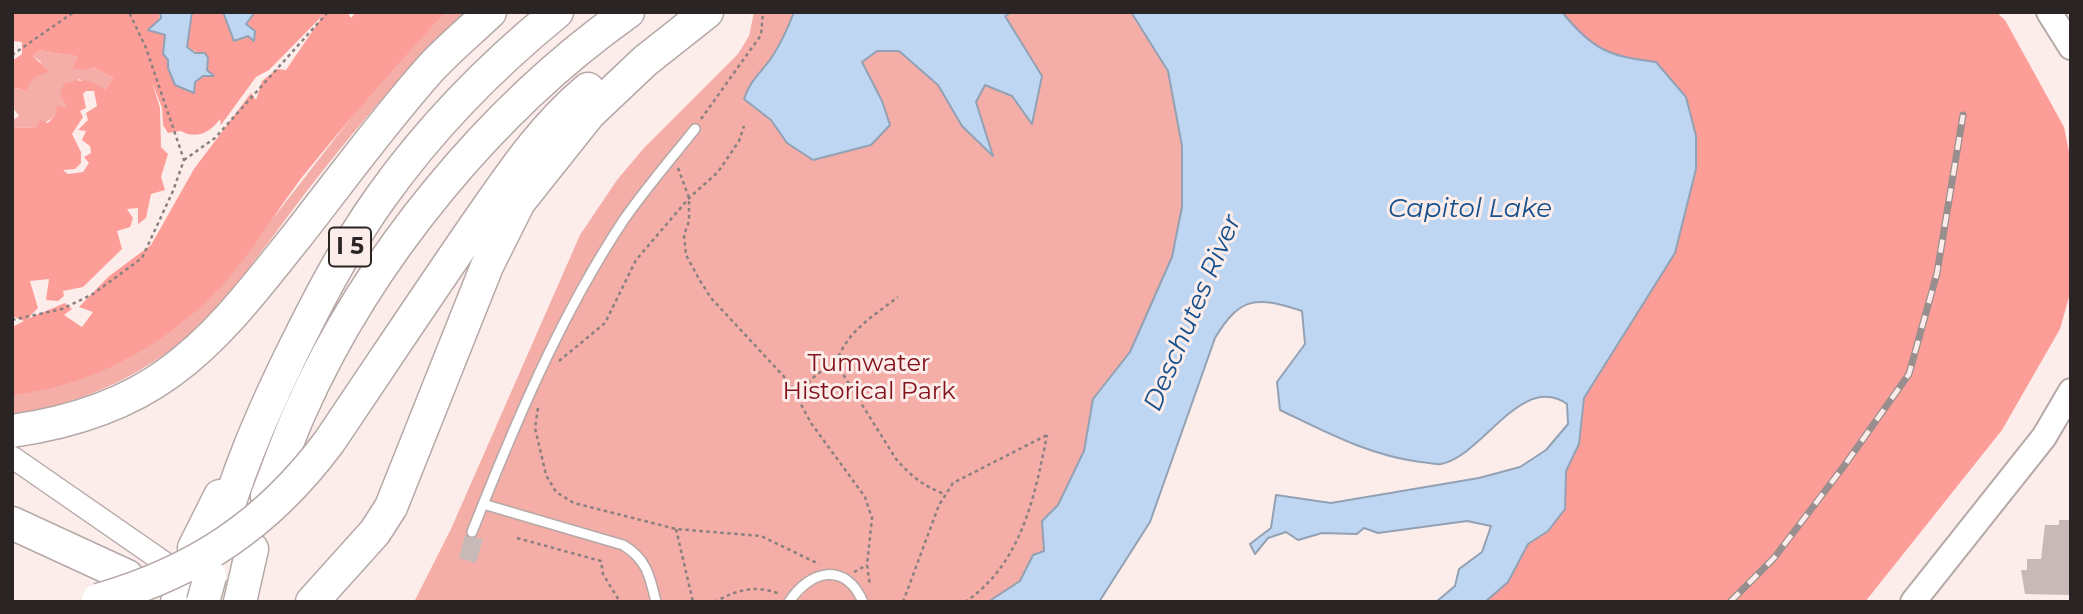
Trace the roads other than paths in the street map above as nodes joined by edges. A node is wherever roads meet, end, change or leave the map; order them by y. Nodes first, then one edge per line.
1 (491, 12) edge
2 (557, 12) edge
3 (628, 12) edge
4 (692, 12) edge
5 (707, 12) edge
6 (2049, 12) edge
7 (2071, 47) edge
8 (695, 129) road end
9 (2071, 391) edge
10 (261, 421) junction
11 (12, 431) edge
12 (12, 457) edge
13 (267, 496) dead end
14 (483, 504) junction
15 (12, 523) edge
16 (221, 532) dead end
17 (472, 532) dead end
18 (194, 548) dead end
19 (252, 549) dead end
20 (165, 563) dead end
21 (127, 576) dead end
22 (240, 599) edge
23 (93, 601) edge
24 (312, 602) edge
25 (656, 602) edge
26 (789, 602) edge
27 (863, 602) edge
28 (1913, 602) edge

1 - 11 highway
2 - 10 highway, I 5
3 - 13 highway, I 5
4 - 23 highway, bridge
5 - 24 highway
6 - 7 main road
8 - 14 lane
9 - 28 main road
10 - 16 highway, I 5
10 - 18 highway
12 - 20 street
14 - 17 lane
14 - 25 lane
15 - 21 highway
19 - 22 highway
26 - 27 lane

